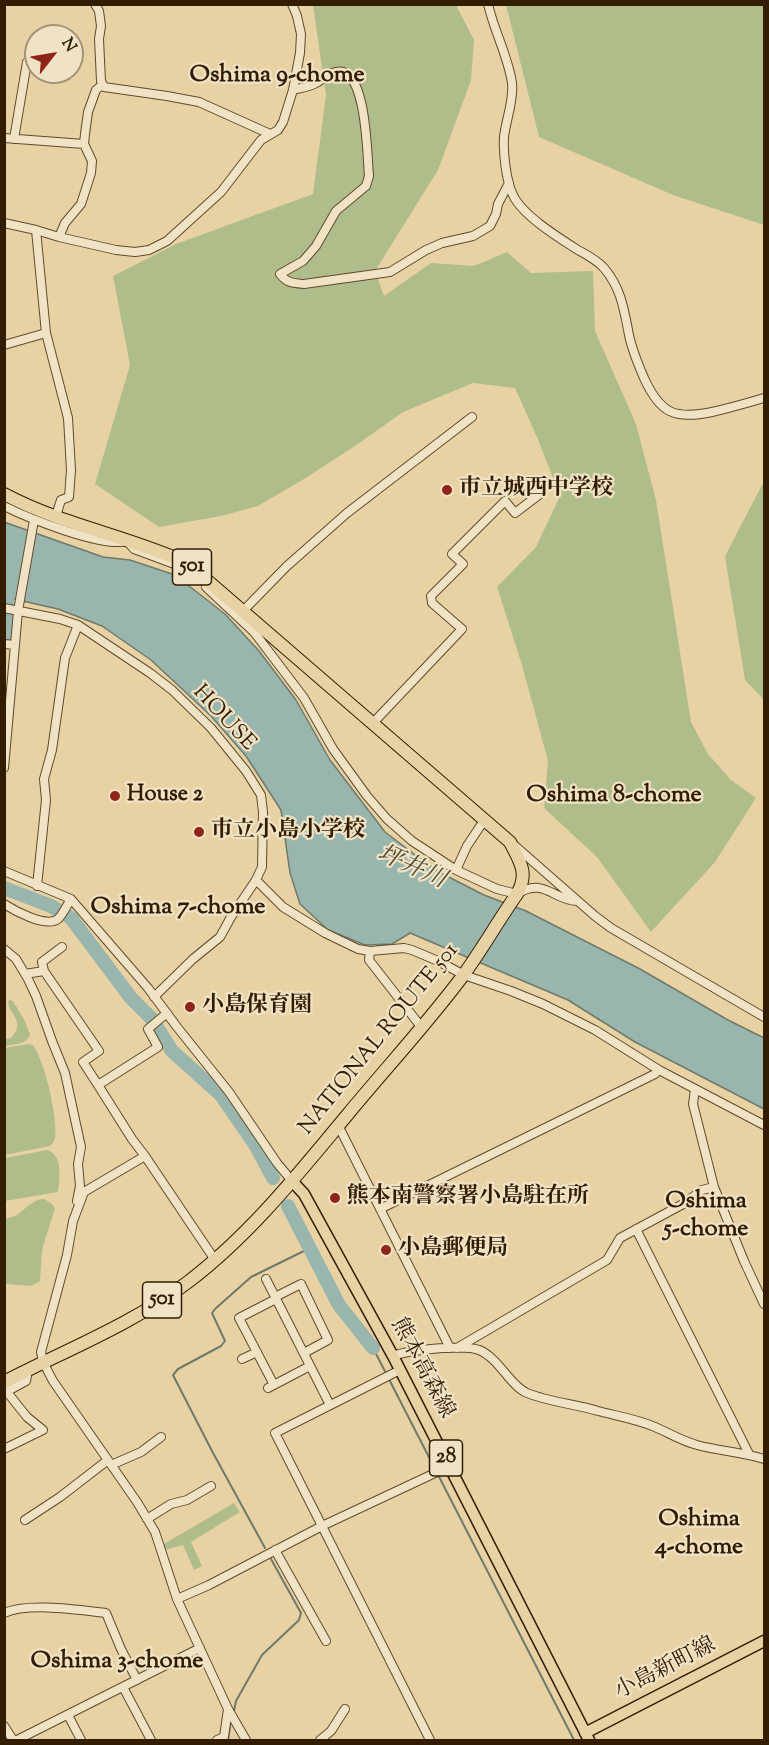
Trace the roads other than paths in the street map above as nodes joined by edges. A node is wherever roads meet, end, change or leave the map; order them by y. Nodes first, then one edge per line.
1 (95, 4) edge
2 (292, 4) edge
3 (488, 4) edge
4 (24, 75) edge
5 (102, 85) junction
6 (294, 90) junction
7 (270, 134) junction
8 (9, 139) edge
9 (84, 144) junction
10 (509, 183) junction
11 (4, 223) edge
12 (36, 230) junction
13 (58, 237) junction
14 (46, 333) junction
15 (4, 345) edge
16 (765, 398) edge
17 (472, 417) dead end
18 (4, 494) edge
19 (540, 494) dead end
20 (4, 506) edge
21 (56, 516) junction
22 (34, 523) junction
23 (127, 541) junction
24 (4, 608) edge
25 (17, 609) junction
26 (243, 610) junction
27 (78, 626) junction
28 (4, 644) edge
29 (15, 645) junction
30 (373, 723) junction
31 (4, 768) edge
32 (485, 819) junction
33 (510, 842) junction
34 (456, 870) junction
35 (4, 872) edge
36 (256, 880) junction
37 (37, 886) junction
38 (516, 895) junction
39 (71, 899) junction
40 (577, 901) junction
41 (4, 904) edge
42 (62, 947) dead end
43 (4, 949) edge
44 (370, 951) junction
45 (44, 971) junction
46 (465, 972) junction
47 (25, 974) junction
48 (154, 997) junction
49 (167, 1013) junction
50 (765, 1017) edge
51 (422, 1028) junction
52 (655, 1074) dead end
53 (98, 1084) junction
54 (695, 1089) junction
55 (338, 1125) junction
56 (765, 1125) edge
57 (145, 1156) junction
58 (292, 1181) junction
59 (714, 1187) junction
60 (380, 1209) junction
61 (75, 1216) junction
62 (636, 1229) junction
63 (214, 1260) junction
64 (266, 1279) dead end
65 (276, 1298) junction
66 (765, 1304) edge
67 (453, 1348) junction
68 (257, 1352) junction
69 (304, 1353) junction
70 (393, 1356) junction
71 (242, 1359) dead end
72 (43, 1362) junction
73 (310, 1366) junction
74 (400, 1370) junction
75 (5, 1389) edge
76 (330, 1405) junction
77 (161, 1437) dead end
78 (4, 1449) edge
79 (749, 1454) junction
80 (765, 1459) edge
81 (109, 1463) junction
82 (450, 1466) junction
83 (211, 1486) dead end
84 (147, 1519) junction
85 (25, 1520) dead end
86 (322, 1526) junction
87 (275, 1550) junction
88 (177, 1599) junction
89 (4, 1613) edge
90 (326, 1641) dead end
91 (765, 1641) edge
92 (200, 1648) junction
93 (137, 1680) junction
94 (123, 1687) junction
95 (228, 1709) junction
96 (345, 1709) dead end
97 (68, 1715) junction
98 (4, 1726) edge
99 (588, 1738) edge
100 (15, 1740) edge
101 (81, 1740) edge
102 (151, 1740) edge
103 (217, 1740) edge
104 (246, 1740) edge
105 (320, 1740) edge
106 (430, 1740) edge

1 - 5 street
2 - 6 street
3 - 10 street
4 - 8 street
5 - 7 street
5 - 9 street
6 - 7 street
6 - 10 street
7 - 13 street
8 - 9 street
9 - 13 street
10 - 16 street
11 - 12 street
12 - 13 street
12 - 14 street
14 - 15 street
14 - 21 street
17 - 26 street
18 - 21 highway, NATIONAL ROUTE 501 / 501
19 - 30 street
20 - 22 street
21 - 23 highway, NATIONAL ROUTE 501 / 501
22 - 23 street
22 - 25 street
23 - 26 highway, NATIONAL ROUTE 501 / 501
23 - 34 street
24 - 25 street, HOUSE
25 - 27 street, HOUSE
25 - 29 street
26 - 30 highway, NATIONAL ROUTE 501 / 501
27 - 36 street, HOUSE
27 - 37 street
28 - 29 street
29 - 31 street
30 - 32 highway, NATIONAL ROUTE 501 / 501
32 - 33 highway, NATIONAL ROUTE 501 / 501
32 - 34 street
33 - 38 highway, NATIONAL ROUTE 501 / 501
33 - 40 street
34 - 38 street
35 - 37 street
36 - 44 street
36 - 48 street
37 - 39 street
38 - 40 street
38 - 46 highway, NATIONAL ROUTE 501 / 501
39 - 41 street
39 - 48 street
40 - 50 street
42 - 45 street
43 - 47 street
44 - 46 street
44 - 51 street
45 - 47 street
45 - 53 street
46 - 51 highway, NATIONAL ROUTE 501 / 501
46 - 54 street
47 - 61 street
48 - 49 street
49 - 53 street
49 - 58 street
51 - 55 highway, NATIONAL ROUTE 501 / 501
52 - 60 street
53 - 57 street
54 - 56 street
54 - 59 street
55 - 58 highway, NATIONAL ROUTE 501 / 501
55 - 60 street
57 - 61 street
57 - 63 street
58 - 63 highway, NATIONAL ROUTE 501 / 501
58 - 70 main road, 熊本高森線 / 28
59 - 62 street
59 - 66 street
60 - 67 street
61 - 72 street
62 - 67 street
62 - 79 street
63 - 72 highway, NATIONAL ROUTE 501 / 501
64 - 65 street
65 - 68 street
65 - 69 street
65 - 69 street
67 - 70 street
67 - 79 street
68 - 71 street
68 - 73 street
69 - 73 street
70 - 74 main road, 熊本高森線 / 28
72 - 75 highway, NATIONAL ROUTE 501 / 501
72 - 81 street
73 - 76 street
74 - 76 street
74 - 82 main road, 熊本高森線 / 28
75 - 78 street
76 - 86 street
77 - 81 street
79 - 80 street
81 - 84 street
81 - 85 street
82 - 86 street
82 - 99 main road, 熊本高森線 / 28
83 - 84 street
84 - 88 street
86 - 87 street
86 - 106 street
87 - 88 street
87 - 90 street
88 - 92 street
89 - 93 street
91 - 99 main road, 小島新町線
92 - 93 street
92 - 95 street
93 - 94 street
94 - 97 street
94 - 102 street
95 - 103 street
95 - 104 street
96 - 105 street
97 - 100 street
97 - 101 street
98 - 100 street

